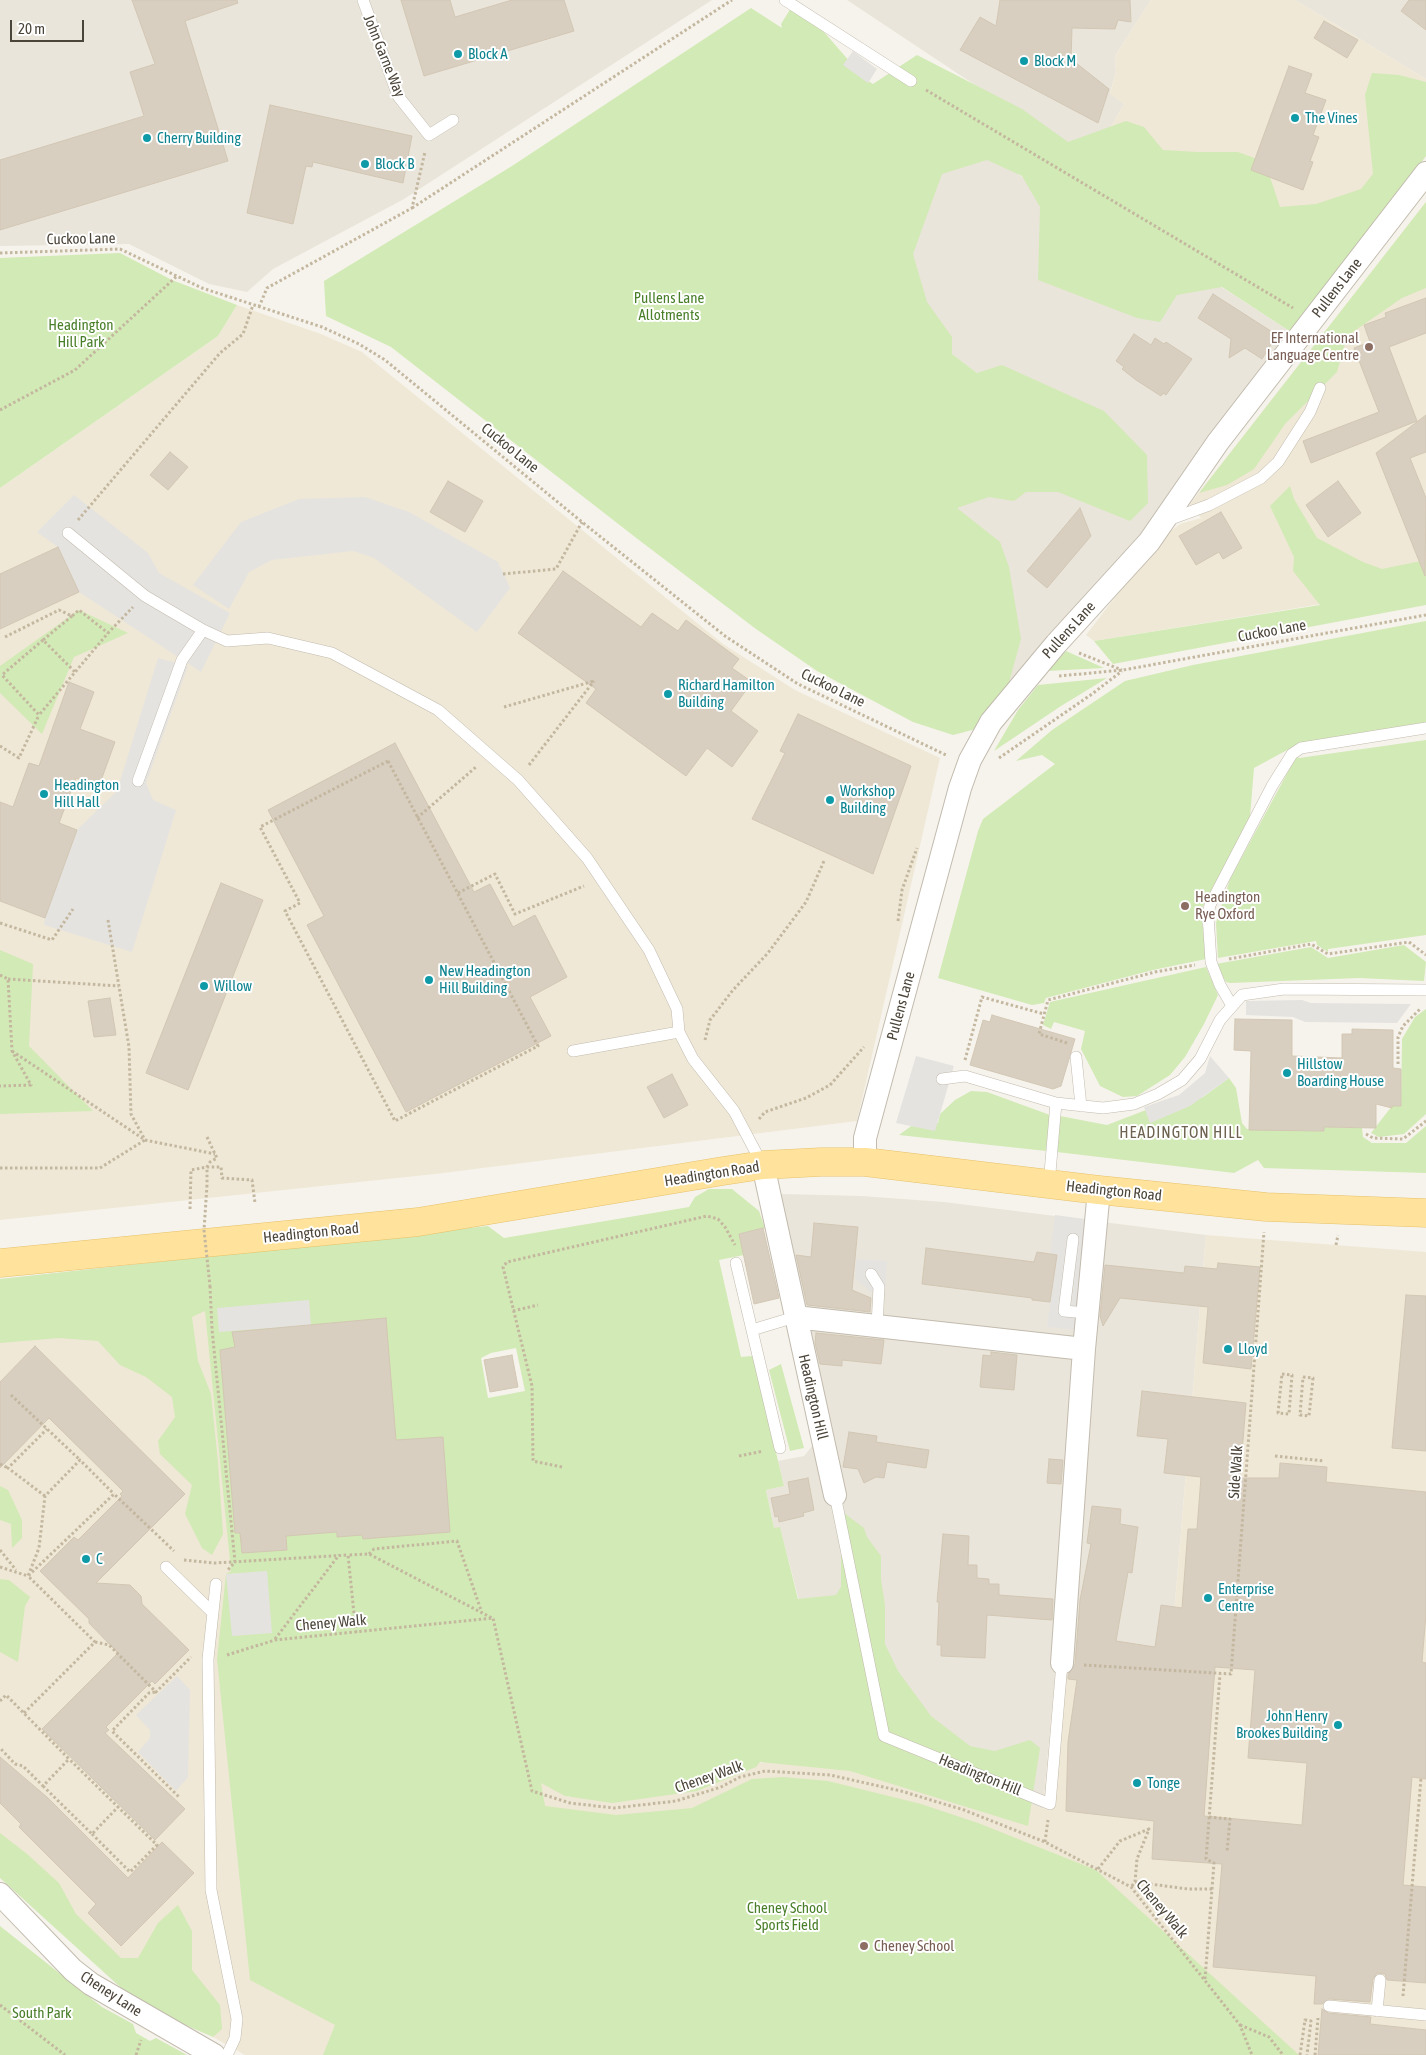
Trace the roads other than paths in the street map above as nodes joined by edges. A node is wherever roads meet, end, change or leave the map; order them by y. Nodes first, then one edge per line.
1 (363, 0) edge
2 (785, 0) edge
3 (911, 81) road end
4 (453, 120) dead end
5 (1426, 173) edge
6 (1320, 388) dead end
7 (1164, 522) junction
8 (68, 533) road end
9 (203, 630) junction
10 (1426, 728) edge
11 (138, 781) dead end
12 (1426, 990) edge
13 (1231, 1004) junction
14 (679, 1032) junction
15 (573, 1051) dead end
16 (1076, 1057) dead end
17 (942, 1079) dead end
18 (1056, 1103) junction
19 (1081, 1106) junction
20 (865, 1162) junction
21 (763, 1165) junction
22 (1049, 1184) junction
23 (1099, 1190) junction
24 (1426, 1213) edge
25 (1073, 1240) dead end
26 (0, 1263) edge
27 (736, 1263) road end
28 (871, 1274) dead end
29 (1087, 1313) junction
30 (795, 1317) junction
31 (877, 1326) junction
32 (752, 1330) junction
33 (1084, 1349) junction
34 (780, 1448) road end
35 (835, 1495) joint
36 (166, 1567) dead end
37 (216, 1584) road end
38 (213, 1613) junction
39 (1062, 1663) joint
40 (0, 1894) edge
41 (1380, 1980) dead end
42 (1329, 2006) dead end
43 (1377, 2011) junction
44 (1426, 2015) edge
45 (214, 2055) edge
46 (227, 2055) edge

1 - 4 lane, John Garne Way
2 - 3 lane
5 - 7 street, Pullens Lane
6 - 7 lane
7 - 20 street, Pullens Lane
8 - 9 lane
9 - 11 lane
9 - 14 lane
10 - 13 lane
12 - 13 lane
13 - 19 lane
14 - 15 lane
14 - 21 lane
16 - 19 lane
17 - 18 lane
18 - 19 lane
18 - 22 lane
20 - 21 main road, Headington Road
20 - 22 main road, Headington Road
21 - 26 main road, Headington Road
21 - 30 street, Headington Hill
22 - 23 main road, Headington Road
23 - 24 main road, Headington Road
23 - 29 street, Headington Hill
25 - 29 lane
27 - 32 lane
28 - 31 lane
29 - 33 street, Headington Hill
30 - 31 street
30 - 32 lane
30 - 35 street, Headington Hill
31 - 33 street
32 - 34 lane
33 - 39 street, Headington Hill
35 - 39 lane, Headington Hill
36 - 38 lane
37 - 38 lane
38 - 46 lane
40 - 45 street, Cheney Lane
41 - 43 lane
42 - 43 lane
43 - 44 lane

